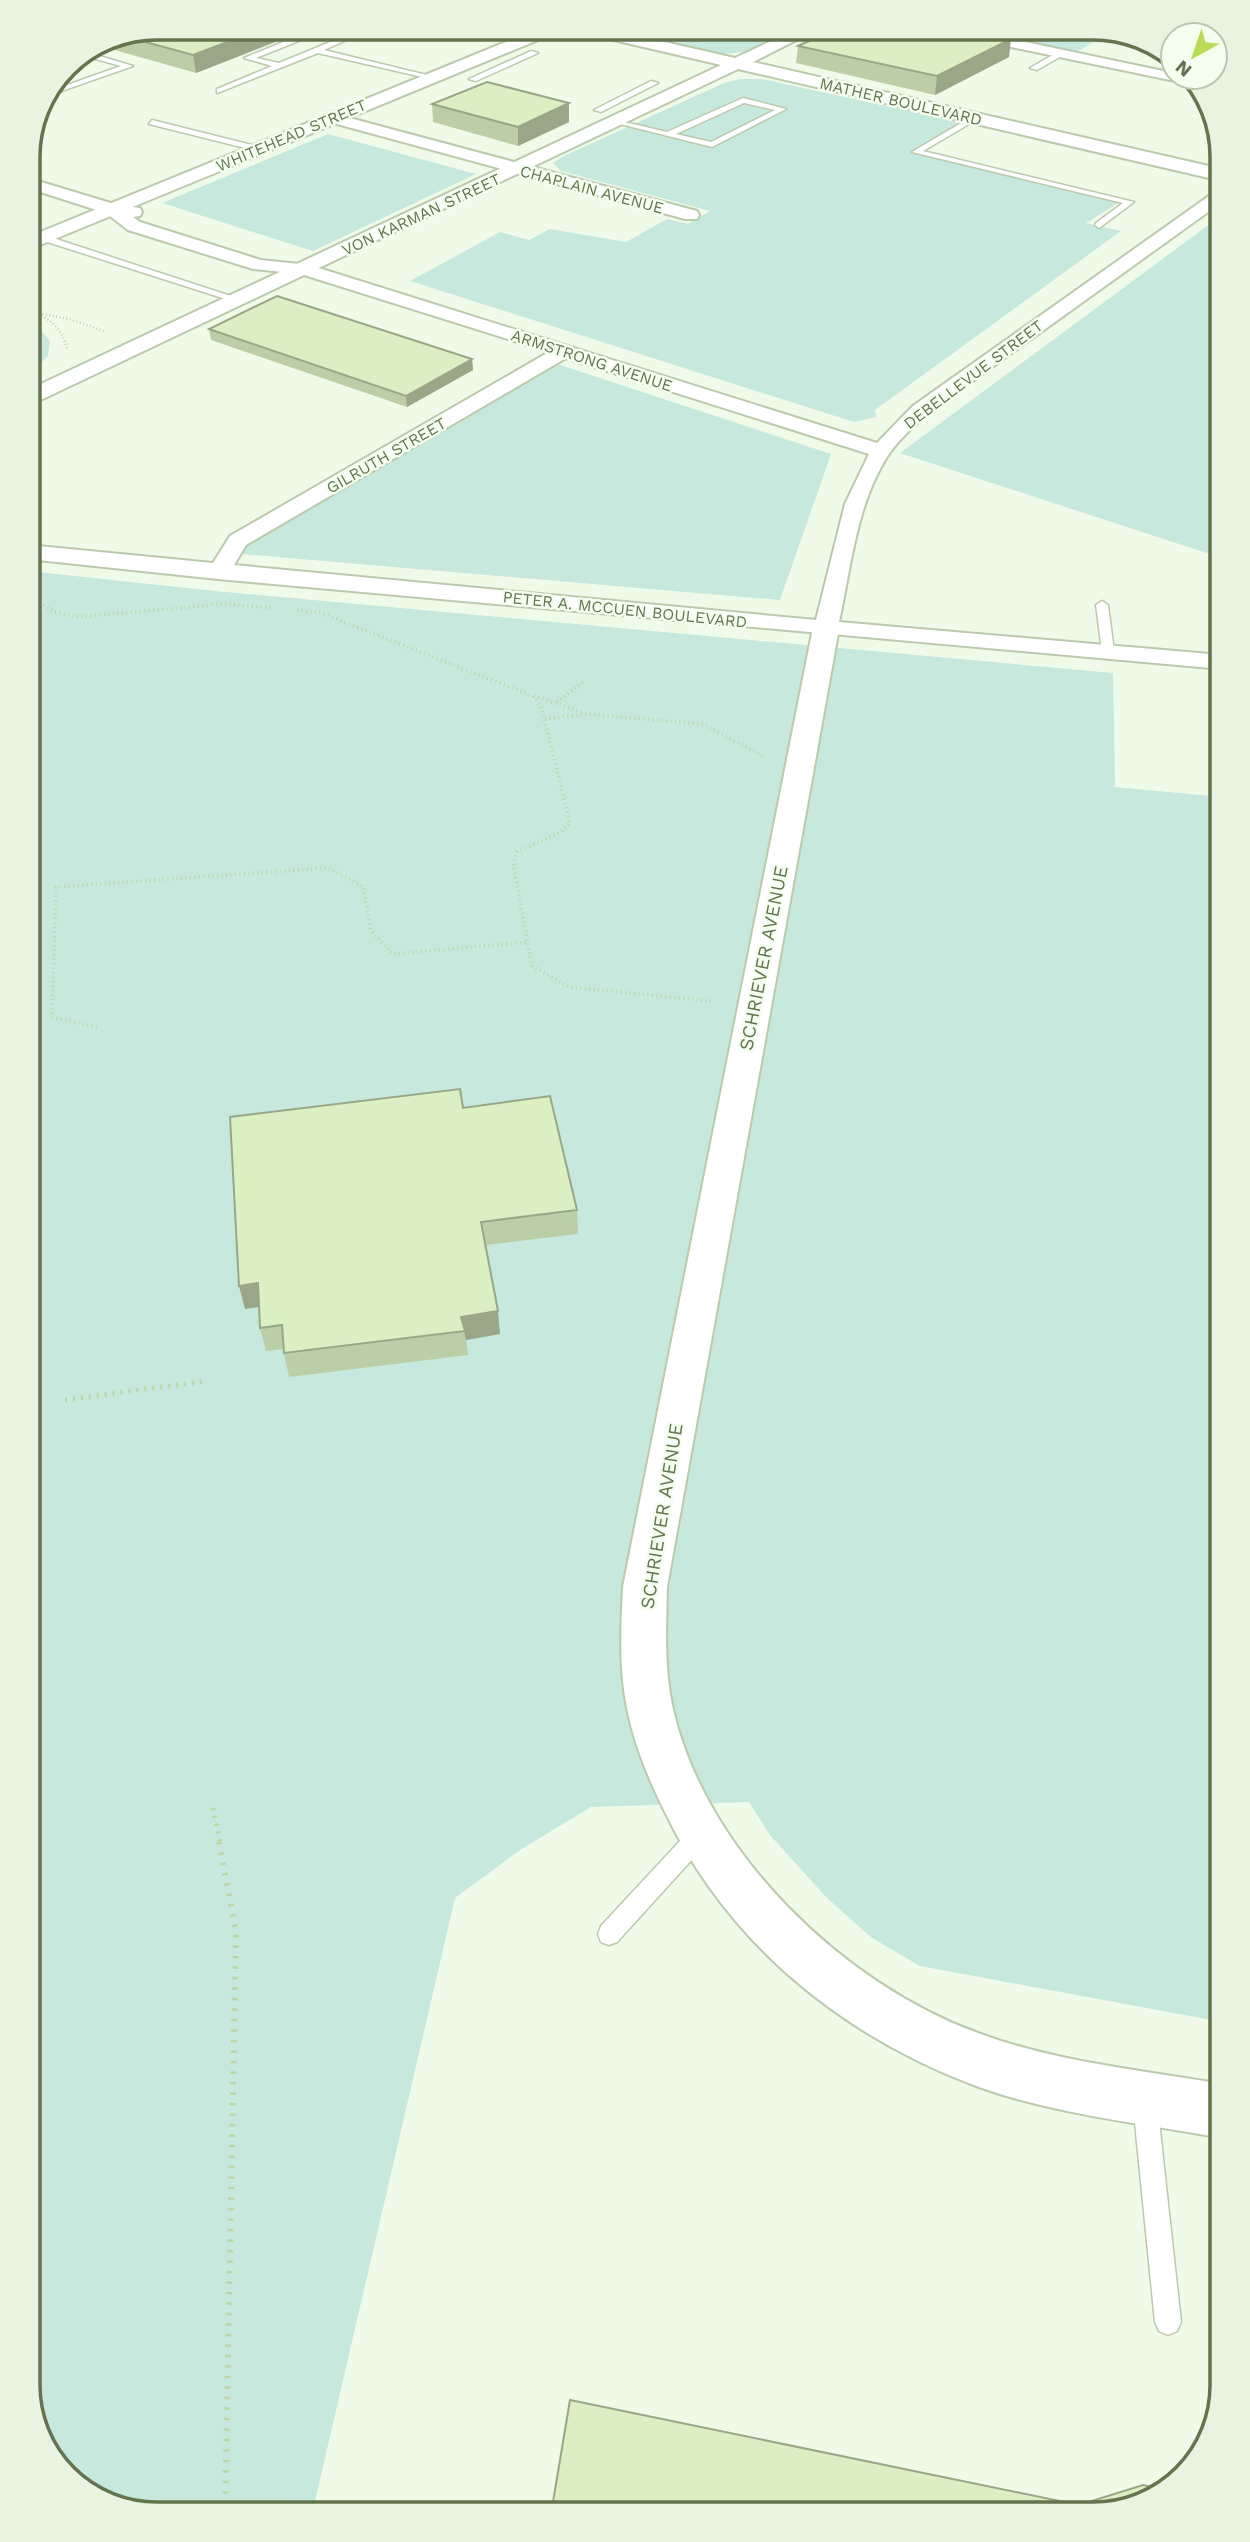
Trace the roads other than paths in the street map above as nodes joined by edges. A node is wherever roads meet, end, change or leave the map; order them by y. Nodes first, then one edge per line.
1 (295, 40) edge
2 (340, 40) edge
3 (530, 40) edge
4 (636, 41) edge
5 (786, 41) edge
6 (998, 41) edge
7 (320, 51) junction
8 (534, 53) dead end
9 (1060, 54) junction
10 (97, 57) edge
11 (738, 64) junction
12 (280, 66) junction
13 (502, 67) junction
14 (1034, 68) dead end
15 (474, 70) junction
16 (1159, 74) edge
17 (431, 77) junction
18 (654, 83) dead end
19 (63, 89) edge
20 (220, 91) dead end
21 (630, 96) junction
22 (657, 102) junction
23 (598, 110) dead end
24 (331, 118) junction
25 (973, 118) junction
26 (152, 122) dead end
27 (617, 122) junction
28 (669, 134) junction
29 (257, 149) junction
30 (518, 169) junction
31 (1210, 172) edge
32 (41, 187) edge
33 (1210, 203) edge
34 (112, 209) junction
35 (157, 215) dead end
36 (691, 215) dead end
37 (1099, 225) dead end
38 (41, 239) edge
39 (41, 242) edge
40 (269, 249) dead end
41 (303, 269) junction
42 (238, 300) junction
43 (565, 351) junction
44 (41, 393) edge
45 (881, 451) junction
46 (41, 553) edge
47 (218, 572) junction
48 (1102, 605) dead end
49 (826, 628) junction
50 (1108, 651) junction
51 (1210, 661) edge
52 (700, 1835) junction
53 (609, 1934) dead end
54 (1144, 2096) junction
55 (1210, 2109) edge
56 (1168, 2322) dead end

1 - 12 lane
2 - 7 lane
3 - 15 street, WHITEHEAD STREET
4 - 11 street, MATHER BOULEVARD
5 - 11 street, VON KARMAN STREET
6 - 9 street
7 - 12 lane
7 - 17 lane
8 - 13 lane
9 - 14 lane
9 - 16 street
10 - 19 lane
11 - 22 street, VON KARMAN STREET
11 - 25 street, MATHER BOULEVARD
12 - 20 lane
13 - 15 lane
13 - 15 lane
15 - 17 street, WHITEHEAD STREET
17 - 24 street, WHITEHEAD STREET
18 - 21 lane
21 - 22 lane
21 - 23 lane
22 - 27 street, VON KARMAN STREET
24 - 29 street, WHITEHEAD STREET
24 - 30 street, CHAPLAIN AVENUE
25 - 31 street, MATHER BOULEVARD
25 - 37 lane
26 - 29 lane
27 - 28 lane
27 - 30 street, VON KARMAN STREET
28 - 28 lane
29 - 34 street, WHITEHEAD STREET
30 - 36 street, CHAPLAIN AVENUE
30 - 41 street, VON KARMAN STREET
32 - 34 street, ARMSTRONG AVENUE
33 - 45 street, DEBELLEVUE STREET
34 - 35 street, ARMSTRONG AVENUE
34 - 38 street, WHITEHEAD STREET
34 - 41 street, ARMSTRONG AVENUE
39 - 42 lane
40 - 41 street, ARMSTRONG AVENUE
41 - 42 street, VON KARMAN STREET
41 - 43 street, ARMSTRONG AVENUE
42 - 44 street, VON KARMAN STREET
43 - 45 street, ARMSTRONG AVENUE
43 - 47 street, GILRUTH STREET
45 - 49 street, DEBELLEVUE STREET
46 - 47 street, PETER A. MCCUEN BOULEVARD
47 - 49 street, PETER A. MCCUEN BOULEVARD
48 - 50 lane
49 - 50 street, PETER A. MCCUEN BOULEVARD
49 - 52 street, SCHRIEVER AVENUE
50 - 51 street, PETER A. MCCUEN BOULEVARD
52 - 53 lane
52 - 54 street, SCHRIEVER AVENUE
54 - 55 street, SCHRIEVER AVENUE
54 - 56 lane

